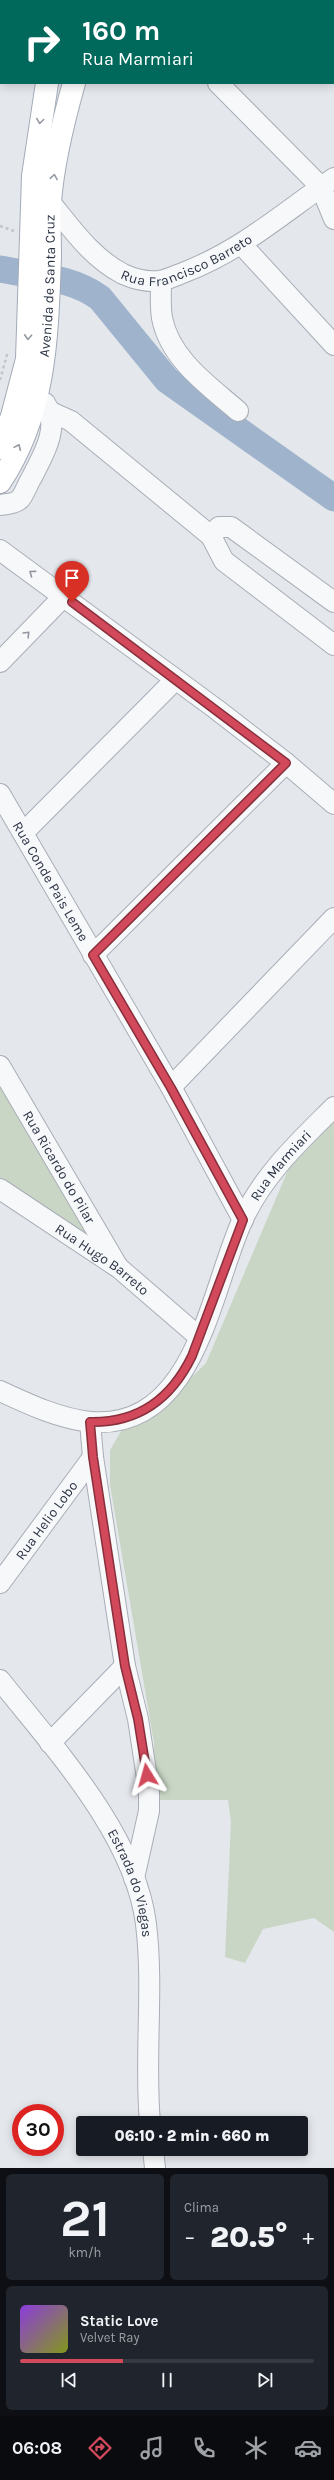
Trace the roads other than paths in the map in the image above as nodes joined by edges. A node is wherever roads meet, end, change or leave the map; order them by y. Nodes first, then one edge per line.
1 (74, 84) edge
2 (219, 84) edge
3 (43, 86) edge
4 (327, 183) edge
5 (50, 202) junction
6 (334, 219) edge
7 (242, 245) junction
8 (40, 257) junction
9 (161, 281) junction
10 (38, 298) junction
11 (334, 345) edge
12 (39, 395) junction
13 (238, 411) dead end
14 (51, 412) junction
15 (0, 448) edge
16 (0, 482) edge
17 (0, 505) edge
18 (211, 536) junction
19 (0, 550) edge
20 (64, 596) junction
21 (334, 602) edge
22 (334, 645) edge
23 (0, 662) edge
24 (175, 680) junction
25 (286, 763) junction
26 (0, 794) edge
27 (334, 804) edge
28 (23, 833) junction
29 (334, 918) edge
30 (93, 955) junction
31 (0, 1066) edge
32 (171, 1088) junction
33 (334, 1108) edge
34 (0, 1189) edge
35 (243, 1220) junction
36 (119, 1268) junction
37 (199, 1337) junction
38 (0, 1391) edge
39 (90, 1422) junction
40 (93, 1457) junction
41 (0, 1583) edge
42 (125, 1666) junction
43 (0, 1680) edge
44 (50, 1743) junction
45 (134, 1878) junction
46 (150, 2116) edge
47 (154, 2156) edge
48 (155, 2168) edge

5 -> 1 main road, Avenida de Santa Cruz
2 - 4 street
3 -> 8 main road, Avenida de Santa Cruz
4 - 6 street
4 - 7 street, Rua Francisco Barreto
5 - 8 main road, Avenida de Santa Cruz
5 - 9 street, Rua Francisco Barreto
7 - 9 street, Rua Francisco Barreto
7 - 11 street
8 - 10 main road, Avenida de Santa Cruz
9 - 13 street
10 - 12 main road, Avenida de Santa Cruz
10 -> 15 main road, Avenida de Santa Cruz
12 - 14 street
16 -> 12 main road, Avenida de Santa Cruz
14 - 17 street
14 - 18 street
18 - 21 street
18 - 22 street
20 -> 19 street
23 -> 20 street
20 - 24 street
24 - 25 street
24 - 28 street
25 - 27 street
25 - 30 street
26 - 28 street, Rua Conde Pais Leme
28 - 30 street, Rua Conde Pais Leme
29 - 32 street
30 - 32 street, Rua Conde Pais Leme
31 - 36 street, Rua Ricardo do Pilar
32 - 35 street, Rua Conde Pais Leme
33 - 35 street, Rua Marmiari
34 - 36 street, Rua Hugo Barreto
35 - 37 street, Rua Marmiari
36 - 37 street, Rua Hugo Barreto
37 - 39 street, Rua Marmiari
38 - 39 street, Rua Marmiari
39 - 40 street
40 - 41 street, Rua Helio Lobo
40 - 42 street
42 - 44 street
42 - 45 street
43 - 44 street, Estrada do Viegas
44 - 45 street, Estrada do Viegas
45 - 46 street, Estrada do Viegas
47 - 48 street

